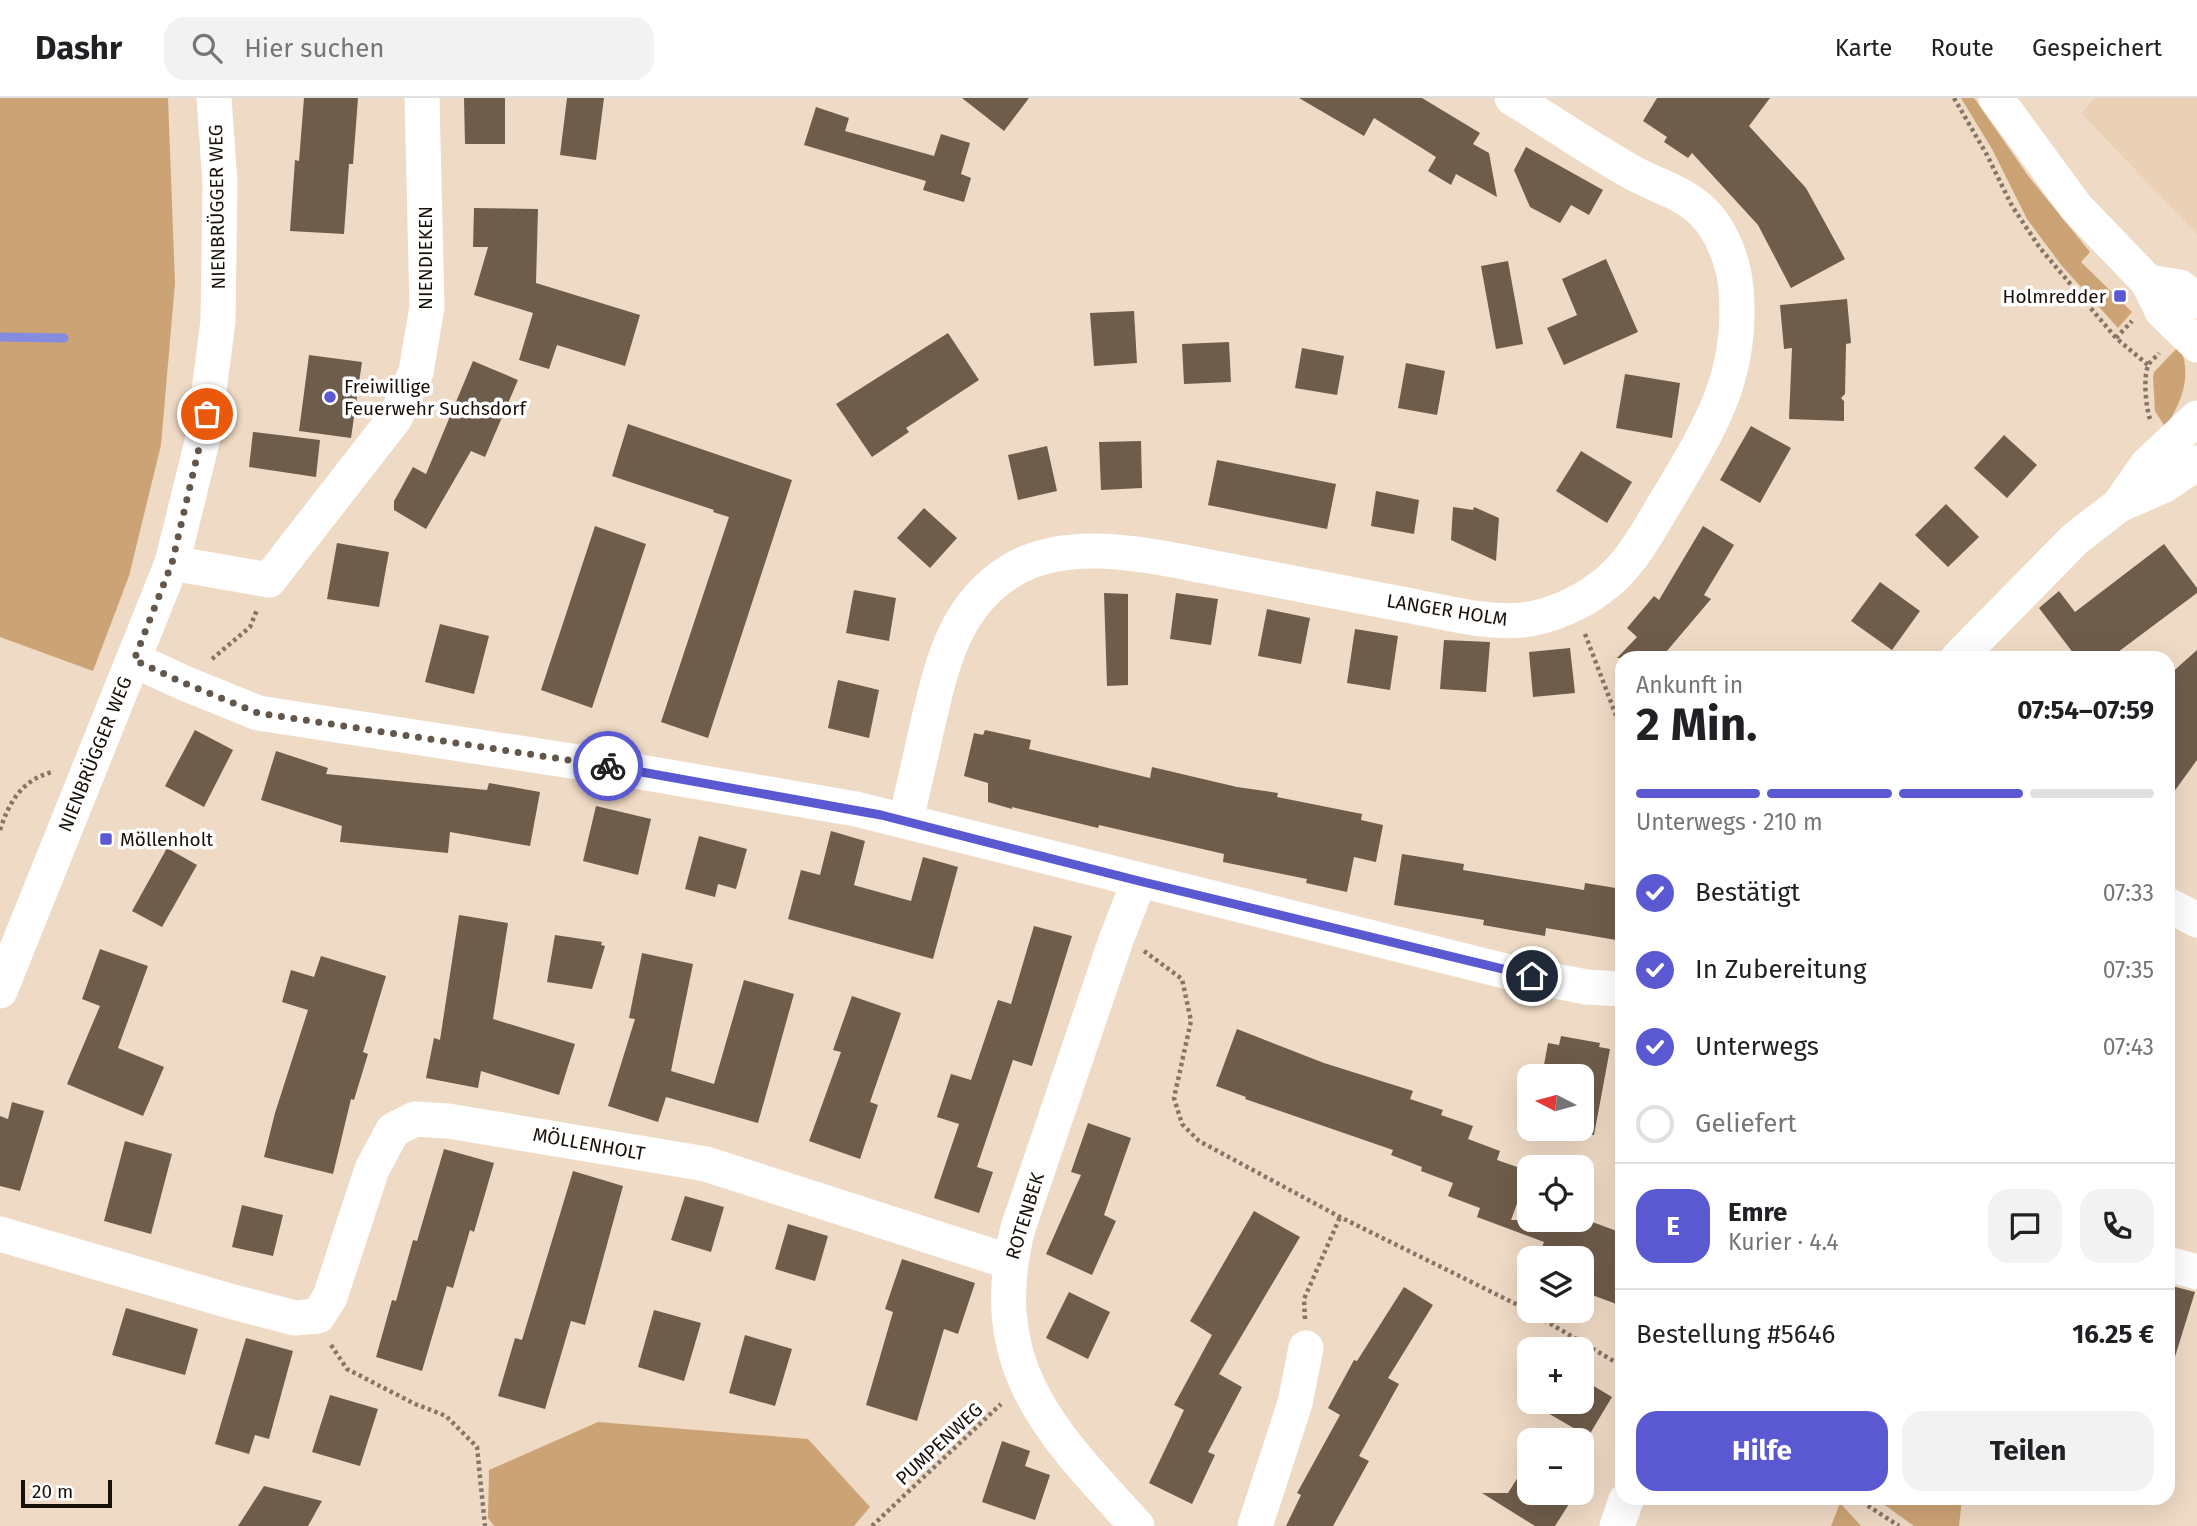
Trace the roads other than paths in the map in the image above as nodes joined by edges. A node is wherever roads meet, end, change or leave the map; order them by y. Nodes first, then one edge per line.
1 (214, 98) edge
2 (422, 98) edge
3 (1512, 98) edge
4 (1996, 98) edge
5 (2148, 282) junction
6 (2197, 301) edge
7 (2197, 345) edge
8 (2197, 418) edge
9 (2197, 463) edge
10 (2119, 505) junction
11 (172, 563) junction
12 (1965, 651) edge
13 (134, 660) junction
14 (906, 821) junction
15 (1139, 881) junction
16 (2175, 909) edge
17 (2197, 920) edge
18 (1615, 989) edge
19 (0, 991) edge
20 (0, 1234) edge
21 (1010, 1262) junction
22 (2175, 1266) edge
23 (2197, 1272) edge
24 (1306, 1348) road end
25 (1137, 1526) edge
26 (1255, 1526) edge

1 - 11 street, NIENBRÜGGER WEG
2 - 11 street, NIENDIEKEN
3 - 14 street, LANGER HOLM
4 - 5 street
5 - 6 street
5 - 7 street
8 - 10 street
9 - 10 street
10 - 12 street
11 - 13 street, NIENBRÜGGER WEG
13 - 14 street
13 - 19 street, NIENBRÜGGER WEG
14 - 15 street
15 - 18 street
15 - 21 street, ROTENBEK
16 - 17 street
20 - 21 street, MÖLLENHOLT
21 - 25 street, ROTENBEK
22 - 23 street
24 - 26 street

